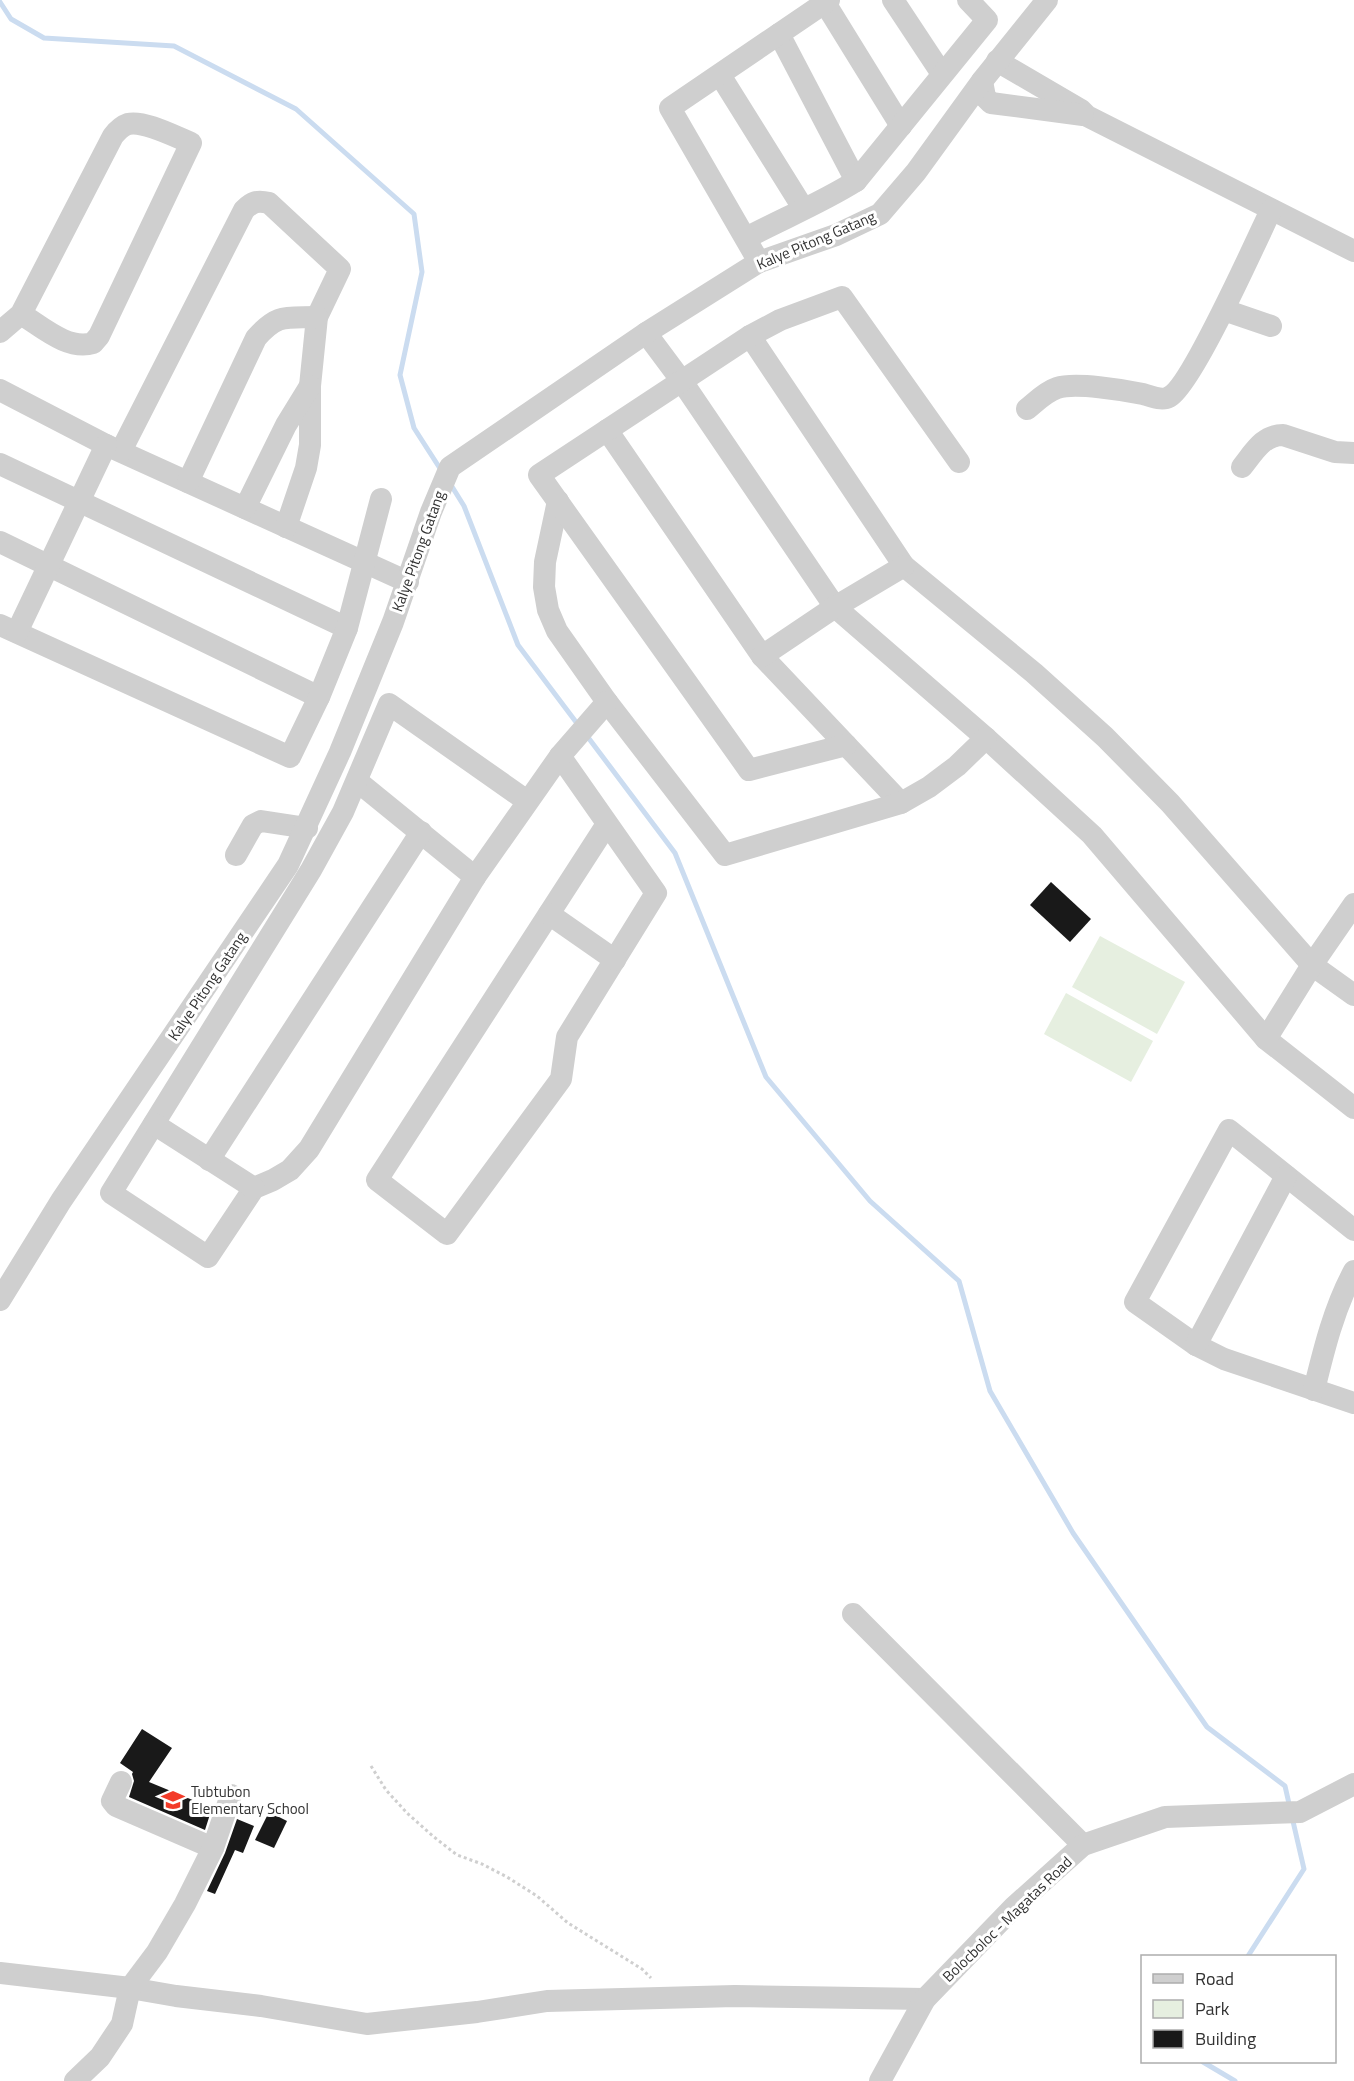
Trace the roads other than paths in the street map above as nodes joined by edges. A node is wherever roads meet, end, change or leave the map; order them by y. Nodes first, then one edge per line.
1 (893, 0) edge
2 (968, 0) edge
3 (1047, 0) edge
4 (827, 1) edge
5 (779, 34) junction
6 (997, 61) junction
7 (942, 74) junction
8 (720, 75) junction
9 (982, 81) junction
10 (1087, 116) junction
11 (901, 126) junction
12 (856, 181) junction
13 (803, 208) junction
14 (1271, 210) junction
15 (746, 238) junction
16 (1354, 250) edge
17 (759, 262) junction
18 (1224, 310) junction
19 (21, 314) junction
20 (318, 317) junction
21 (1271, 326) dead end
22 (0, 332) edge
23 (646, 333) junction
24 (750, 336) junction
25 (681, 380) junction
26 (310, 386) junction
27 (0, 390) edge
28 (1027, 409) dead end
29 (607, 430) junction
30 (113, 448) junction
31 (1354, 453) edge
32 (959, 462) dead end
33 (0, 464) edge
34 (1242, 467) dead end
35 (188, 482) junction
36 (381, 499) dead end
37 (79, 501) junction
38 (558, 501) junction
39 (245, 508) junction
40 (286, 526) junction
41 (0, 542) edge
42 (365, 563) junction
43 (48, 566) junction
44 (904, 566) junction
45 (408, 582) junction
46 (835, 607) junction
47 (8, 628) edge
48 (347, 628) junction
49 (762, 656) junction
50 (319, 698) junction
51 (600, 710) junction
52 (986, 738) junction
53 (846, 745) junction
54 (560, 756) junction
55 (357, 781) junction
56 (526, 801) junction
57 (901, 803) junction
58 (607, 824) junction
59 (307, 828) junction
60 (422, 832) junction
61 (236, 855) dead end
62 (475, 877) junction
63 (1354, 904) edge
64 (549, 914) junction
65 (615, 960) junction
66 (1312, 965) junction
67 (1354, 995) edge
68 (1266, 1039) junction
69 (1354, 1108) edge
70 (154, 1124) junction
71 (209, 1160) junction
72 (1286, 1176) junction
73 (254, 1188) junction
74 (1354, 1230) edge
75 (1354, 1271) edge
76 (0, 1300) edge
77 (1196, 1345) junction
78 (1314, 1390) junction
79 (1354, 1403) edge
80 (853, 1614) dead end
81 (122, 1782) dead end
82 (1354, 1784) edge
83 (231, 1795) dead end
84 (1083, 1845) junction
85 (213, 1848) junction
86 (0, 1973) edge
87 (130, 1988) junction
88 (925, 1999) junction
89 (75, 2081) edge
90 (880, 2081) edge

1 - 7 street
2 - 7 street
3 - 6 street, Kalye Pitong Gatang
4 - 5 street
4 - 11 street
5 - 8 street
5 - 12 street
6 - 9 street, Kalye Pitong Gatang
6 - 10 street
7 - 11 street
8 - 13 street
8 - 15 street
9 - 10 street
9 - 17 street, Kalye Pitong Gatang
10 - 14 street
11 - 12 street
12 - 13 street
13 - 15 street
14 - 16 street
14 - 18 street
15 - 17 street
17 - 23 street, Kalye Pitong Gatang
18 - 21 street
18 - 28 street
19 - 19 street
19 - 22 street
20 - 26 street
20 - 30 street
20 - 35 street
23 - 25 street
23 - 45 street, Kalye Pitong Gatang
24 - 25 street
24 - 32 street
24 - 44 street
25 - 29 street
25 - 46 street
26 - 39 street
26 - 40 street
27 - 30 street
29 - 38 street
29 - 49 street
30 - 35 street
30 - 37 street
31 - 34 street
33 - 37 street
35 - 39 street
36 - 42 street
37 - 43 street
37 - 48 street
38 - 51 street
38 - 53 street
39 - 40 street
40 - 42 street
41 - 43 street
42 - 45 street
42 - 48 street
43 - 47 street
43 - 50 street
44 - 46 street
44 - 66 street
45 - 59 street, Kalye Pitong Gatang
46 - 49 street
46 - 52 street
47 - 50 street
48 - 50 street
49 - 53 street
51 - 54 street
51 - 57 street
52 - 57 street
52 - 68 street
53 - 57 street
54 - 56 street
54 - 58 street
55 - 56 street
55 - 60 street
55 - 70 street
56 - 62 street
58 - 64 street
58 - 65 street
59 - 61 street
59 - 76 street, Kalye Pitong Gatang
60 - 62 street
60 - 71 street
62 - 73 street
63 - 66 street
64 - 65 street
64 - 65 street
66 - 67 street
66 - 68 street
68 - 69 street
70 - 71 street
70 - 73 street
71 - 73 street
72 - 74 street
72 - 77 street
72 - 77 street
75 - 78 street
77 - 78 street
78 - 79 street
80 - 84 street
81 - 85 street
82 - 84 street, Bolocboloc - Magatas Road
83 - 85 street
84 - 88 street, Bolocboloc - Magatas Road
85 - 87 street
86 - 87 street
87 - 88 street
87 - 89 street
88 - 90 street, Bolocboloc - Magatas Road

